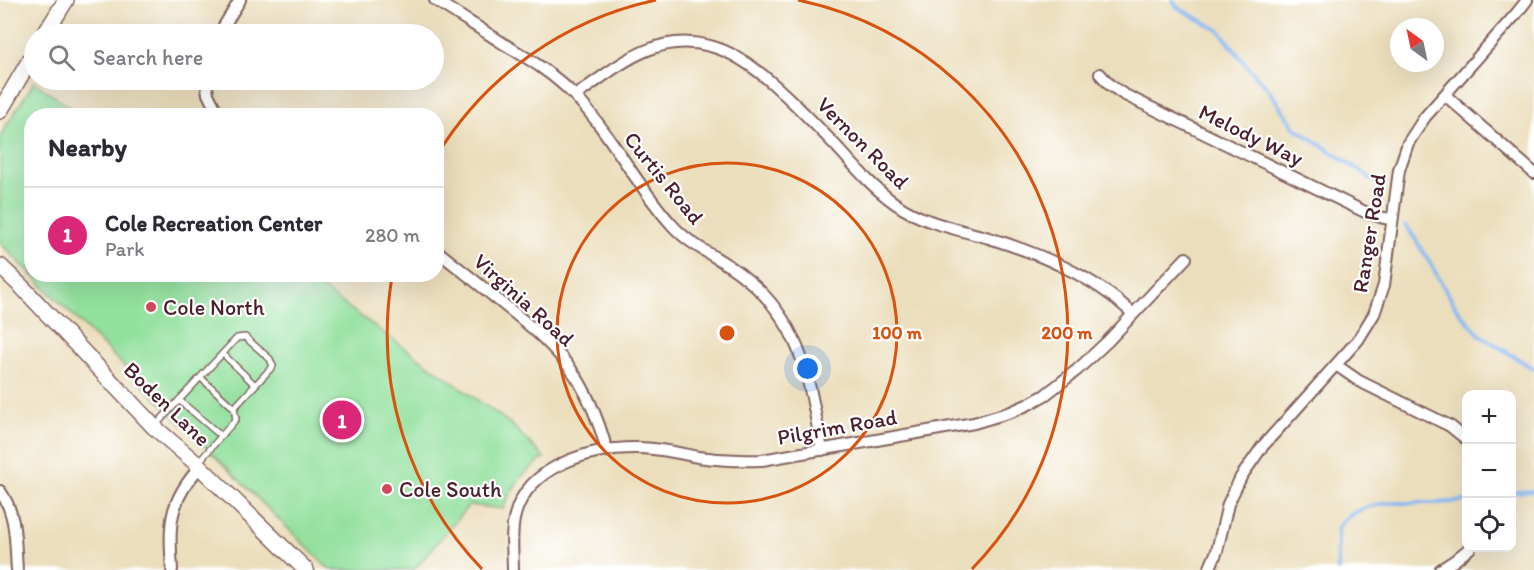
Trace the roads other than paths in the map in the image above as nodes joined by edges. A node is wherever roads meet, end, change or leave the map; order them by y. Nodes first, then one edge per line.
1 (240, 0) edge
2 (435, 0) edge
3 (1527, 0) edge
4 (62, 1) edge
5 (50, 24) edge
6 (225, 24) edge
7 (24, 68) edge
8 (1100, 74) dead end
9 (207, 90) edge
10 (1445, 95) junction
11 (575, 96) junction
12 (3, 101) edge
13 (215, 108) edge
14 (1534, 173) edge
15 (1392, 219) junction
16 (444, 256) edge
17 (1186, 258) dead end
18 (0, 266) edge
19 (1133, 314) junction
20 (223, 354) junction
21 (1336, 365) junction
22 (201, 378) junction
23 (255, 385) junction
24 (180, 400) junction
25 (234, 408) junction
26 (154, 427) junction
27 (1462, 435) edge
28 (221, 436) junction
29 (822, 450) junction
30 (607, 451) junction
31 (198, 466) junction
32 (0, 491) edge
33 (1465, 552) edge
34 (17, 570) edge
35 (172, 570) edge
36 (306, 570) edge
37 (513, 570) edge
38 (1209, 570) edge
39 (1440, 570) edge

1 - 6 street
2 - 11 street, Curtis Road
3 - 10 street, Ranger Road
4 - 5 street
7 - 12 street
8 - 15 street, Melody Way
9 - 13 street
10 - 14 street
10 - 15 street, Ranger Road
11 - 19 street, Vernon Road
11 - 29 street, Curtis Road
15 - 21 street, Ranger Road
16 - 30 street, Virginia Road
17 - 19 street, Pilgrim Road
18 - 26 street, Boden Lane
19 - 29 street, Pilgrim Road
20 - 22 lane
20 - 23 lane
20 - 23 lane
21 - 27 street
21 - 38 street, Ranger Road
22 - 24 lane
22 - 25 lane
23 - 25 lane
24 - 26 lane
24 - 28 lane
25 - 28 lane
26 - 31 street, Boden Lane
28 - 31 lane
29 - 30 street, Pilgrim Road
30 - 37 street, Pilgrim Road
31 - 35 street
31 - 36 street, Boden Lane
32 - 34 street
33 - 39 street

